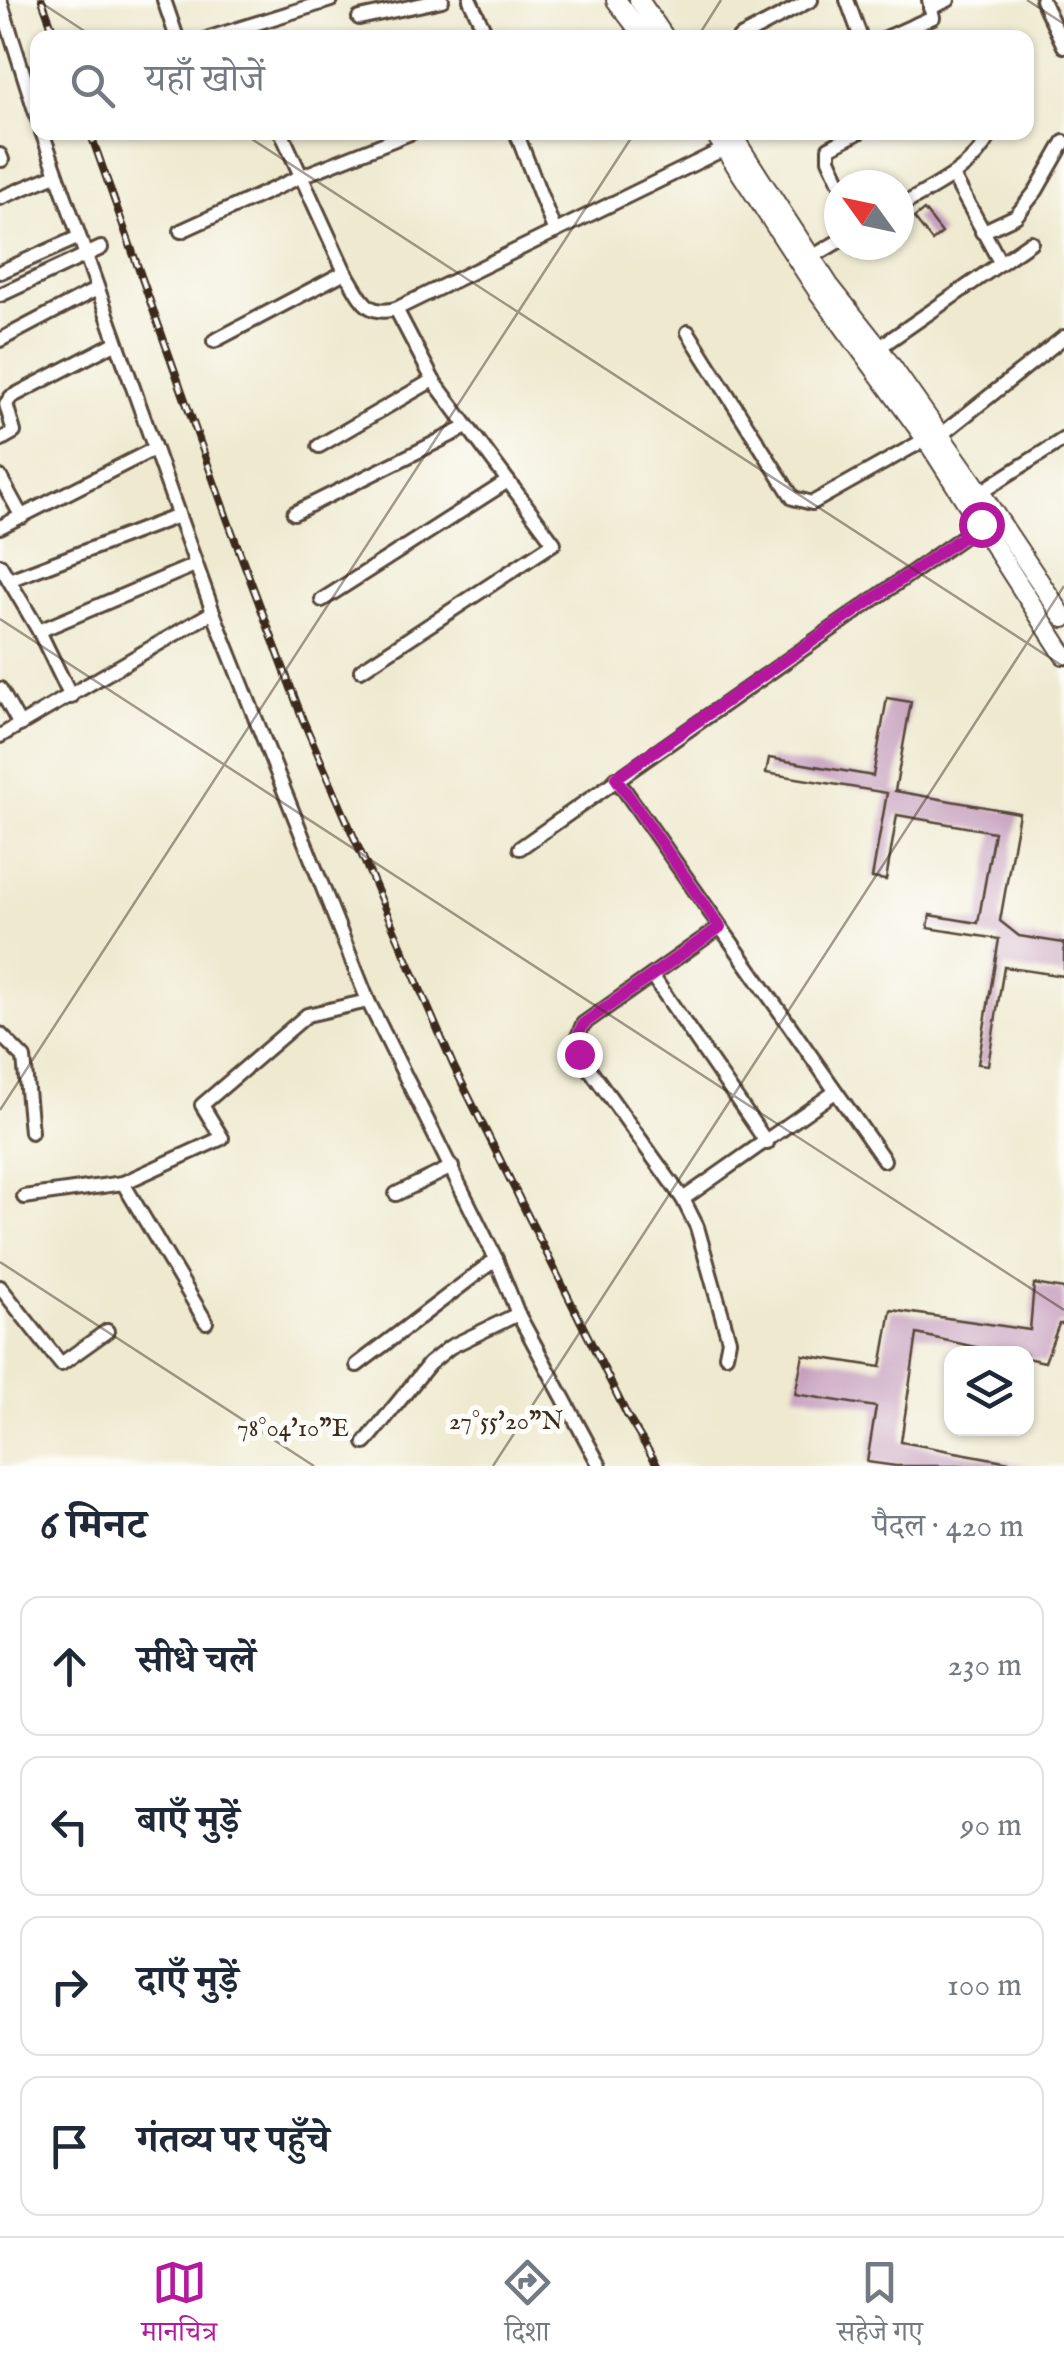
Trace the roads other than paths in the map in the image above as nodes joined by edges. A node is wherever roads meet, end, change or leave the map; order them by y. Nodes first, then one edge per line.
1 (0, 0) edge
2 (164, 0) edge
3 (331, 0) edge
4 (442, 0) edge
5 (470, 0) edge
6 (616, 0) edge
7 (639, 0) edge
8 (810, 0) edge
9 (847, 0) edge
10 (948, 0) edge
11 (1042, 0) edge
12 (930, 4) edge
13 (359, 18) dead end
14 (174, 30) edge
15 (248, 30) edge
16 (484, 30) edge
17 (639, 30) edge
18 (660, 30) edge
19 (754, 30) edge
20 (858, 30) edge
21 (904, 30) edge
22 (1064, 46) edge
23 (30, 95) edge
24 (45, 140) edge
25 (284, 140) edge
26 (392, 140) edge
27 (519, 140) edge
28 (719, 140) edge
29 (724, 140) edge
30 (844, 140) edge
31 (988, 140) edge
32 (1064, 142) edge
33 (834, 170) edge
34 (56, 175) junction
35 (302, 176) junction
36 (953, 176) junction
37 (0, 198) edge
38 (914, 198) edge
39 (181, 231) dead end
40 (555, 232) junction
41 (982, 232) junction
42 (78, 238) junction
43 (1031, 242) dead end
44 (100, 248) dead end
45 (824, 250) edge
46 (84, 254) junction
47 (806, 260) junction
48 (1000, 262) junction
49 (0, 272) edge
50 (345, 272) junction
51 (96, 289) junction
52 (0, 295) edge
53 (396, 309) junction
54 (688, 332) dead end
55 (1064, 337) edge
56 (0, 340) edge
57 (214, 341) dead end
58 (115, 342) junction
59 (873, 351) junction
60 (433, 380) junction
61 (466, 428) junction
62 (1064, 439) edge
63 (0, 440) edge
64 (932, 440) junction
65 (318, 446) dead end
66 (154, 449) junction
67 (0, 478) edge
68 (508, 482) junction
69 (973, 497) junction
70 (294, 513) dead end
71 (22, 516) junction
72 (178, 516) junction
73 (981, 524) junction
74 (0, 527) edge
75 (0, 565) edge
76 (194, 565) junction
77 (9, 580) junction
78 (322, 600) dead end
79 (213, 612) junction
80 (1064, 618) edge
81 (39, 631) junction
82 (1064, 655) edge
83 (362, 670) dead end
84 (0, 689) edge
85 (71, 697) junction
86 (20, 725) junction
87 (0, 736) edge
88 (616, 778) junction
89 (520, 848) dead end
90 (720, 927) junction
91 (653, 977) junction
92 (368, 1001) junction
93 (0, 1034) edge
94 (836, 1092) junction
95 (32, 1132) dead end
96 (766, 1143) junction
97 (884, 1160) dead end
98 (452, 1167) junction
99 (123, 1183) junction
100 (396, 1194) dead end
101 (24, 1197) dead end
102 (683, 1199) junction
103 (496, 1259) junction
104 (0, 1287) edge
105 (518, 1314) junction
106 (206, 1322) dead end
107 (107, 1331) dead end
108 (726, 1356) dead end
109 (357, 1365) dead end
110 (365, 1443) dead end
111 (600, 1466) edge

1 - 23 street
2 - 14 street
3 - 15 street
4 - 13 street
5 - 16 street
6 - 17 main road
7 - 18 main road
8 - 19 street
9 - 20 street
10 - 12 street
11 - 22 street
12 - 21 street
24 - 34 street
25 - 35 street
26 - 35 street
27 - 40 street
28 - 40 street
29 - 47 main road
30 - 33 street
31 - 36 street
32 - 41 street
34 - 37 street
34 - 42 street
35 - 39 street
35 - 50 street
36 - 38 street
36 - 41 street
40 - 53 street
41 - 48 street
42 - 46 street
42 - 49 street
43 - 48 street
44 - 46 street
45 - 47 street
46 - 51 street
46 - 52 street
47 - 59 main road
48 - 59 street
50 - 53 street
50 - 57 street
51 - 56 street
51 - 58 street
53 - 60 street
54 - 64 street
55 - 64 street
58 - 63 street
58 - 66 street
59 - 64 main road
60 - 61 street
60 - 65 street
61 - 68 street
61 - 70 street
62 - 69 street
64 - 69 main road
66 - 71 street
66 - 72 street
67 - 71 street
68 - 78 street
68 - 83 street
69 - 73 main road
69 - 80 main road
71 - 74 street
72 - 76 street
72 - 77 street
73 - 82 main road
73 - 88 street
75 - 77 street
76 - 79 street
76 - 81 street
77 - 81 street
79 - 85 street
79 - 92 street
81 - 85 street
84 - 86 street
85 - 86 street
86 - 87 street
88 - 89 street
88 - 90 street
90 - 91 street
90 - 94 street
91 - 96 street
91 - 102 street
92 - 98 street
92 - 99 street
93 - 95 street
94 - 96 street
94 - 97 street
96 - 102 street
98 - 100 street
98 - 103 street
99 - 101 street
99 - 106 street
102 - 108 street
103 - 105 street
103 - 109 street
104 - 107 street
105 - 110 street
105 - 111 street

